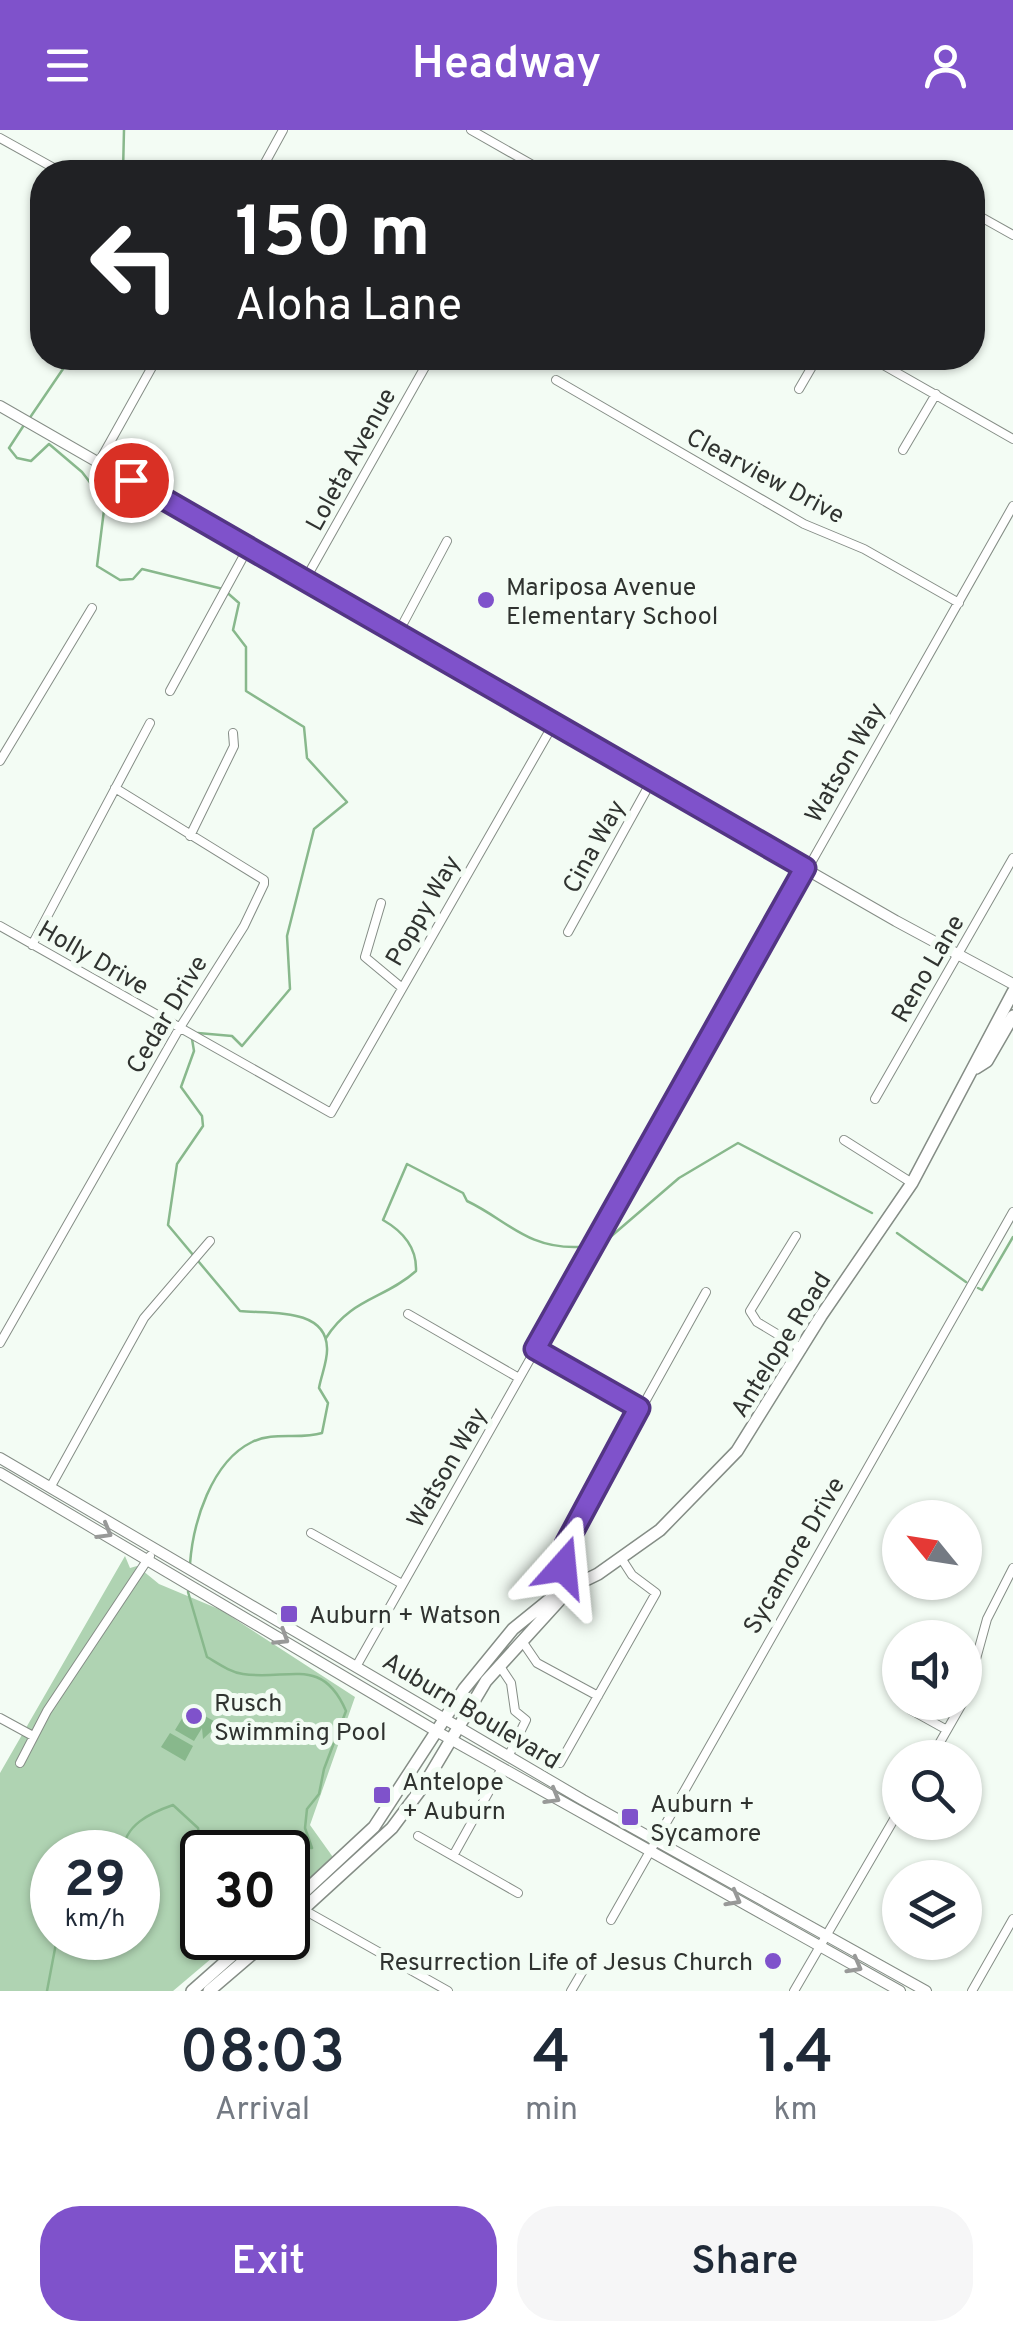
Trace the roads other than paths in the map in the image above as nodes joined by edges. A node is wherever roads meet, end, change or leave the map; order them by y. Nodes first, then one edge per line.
1 (283, 130) edge
2 (477, 131) edge
3 (0, 138) edge
4 (39, 160) edge
5 (267, 160) edge
6 (522, 160) edge
7 (985, 219) edge
8 (1013, 235) edge
9 (150, 370) edge
10 (423, 370) edge
11 (810, 370) edge
12 (893, 370) edge
13 (556, 380) dead end
14 (798, 390) dead end
15 (936, 394) junction
16 (0, 406) edge
17 (1013, 439) edge
18 (903, 450) dead end
19 (99, 462) junction
20 (1013, 506) edge
21 (447, 541) dead end
22 (248, 548) junction
23 (305, 580) junction
24 (959, 603) junction
25 (92, 608) dead end
26 (398, 633) junction
27 (170, 691) dead end
28 (554, 723) junction
29 (150, 724) dead end
30 (232, 733) dead end
31 (0, 760) edge
32 (652, 780) junction
33 (115, 788) junction
34 (190, 836) junction
35 (1013, 858) edge
36 (805, 868) junction
37 (382, 903) dead end
38 (0, 926) edge
39 (568, 932) dead end
40 (32, 944) junction
41 (958, 954) junction
42 (1013, 984) edge
43 (401, 987) junction
44 (1013, 992) edge
45 (1013, 1016) edge
46 (178, 1029) junction
47 (976, 1068) junction
48 (875, 1098) dead end
49 (325, 1111) joint
50 (844, 1140) dead end
51 (912, 1183) junction
52 (1013, 1212) edge
53 (796, 1236) dead end
54 (210, 1241) dead end
55 (706, 1292) dead end
56 (408, 1314) dead end
57 (0, 1343) edge
58 (802, 1348) junction
59 (535, 1349) junction
60 (520, 1378) junction
61 (639, 1408) junction
62 (0, 1458) edge
63 (2, 1478) edge
64 (52, 1486) junction
65 (311, 1534) dead end
66 (156, 1546) junction
67 (149, 1558) junction
68 (621, 1558) junction
69 (1013, 1568) edge
70 (402, 1584) junction
71 (570, 1591) junction
72 (982, 1637) edge
73 (522, 1640) junction
74 (357, 1665) junction
75 (498, 1665) junction
76 (598, 1696) junction
77 (0, 1718) edge
78 (444, 1718) junction
79 (929, 1720) edge
80 (953, 1720) edge
81 (458, 1725) junction
82 (947, 1730) junction
83 (436, 1731) junction
84 (33, 1736) junction
85 (450, 1739) junction
86 (941, 1740) edge
87 (509, 1754) junction
88 (20, 1763) dead end
89 (560, 1763) dead end
90 (502, 1768) junction
91 (418, 1836) dead end
92 (882, 1839) edge
93 (652, 1846) junction
94 (453, 1856) junction
95 (310, 1886) edge
96 (518, 1894) dead end
97 (310, 1904) edge
98 (310, 1913) edge
99 (1013, 1919) edge
100 (610, 1920) dead end
101 (822, 1941) junction
102 (591, 1957) dead end
103 (227, 1960) edge
104 (245, 1960) edge
105 (896, 1989) edge
106 (192, 1991) edge
107 (209, 1991) edge
108 (448, 1991) edge
109 (572, 1991) edge
110 (794, 1991) edge
111 (908, 1991) edge
112 (926, 1991) edge
113 (972, 1991) edge

1 - 5 street
2 - 6 street
3 - 4 street
7 - 8 street
9 - 19 street
10 - 23 street, Loleta Avenue
11 - 14 street
12 - 15 street
13 - 24 street, Clearview Drive
15 - 17 street
15 - 18 street
16 - 19 main road
19 - 22 main road
20 - 24 street, Watson Way
21 - 26 street
22 - 23 main road
22 - 27 street
23 - 26 main road
24 - 36 street, Watson Way
25 - 31 street
26 - 28 main road
28 - 32 main road
28 - 43 street, Poppy Way
29 - 33 street
30 - 34 street
32 - 36 main road
32 - 39 street, Cina Way
33 - 34 street
33 - 40 street
34 - 46 street, Cedar Drive
35 - 41 street, Reno Lane
36 - 41 main road
36 - 59 street, Watson Way
37 - 43 street
38 - 40 street, Holly Drive
40 - 46 street, Holly Drive
41 - 42 main road
41 - 48 street, Reno Lane
43 - 49 street, Poppy Way
44 - 47 main road, Antelope Road
45 - 47 main road, Antelope Road
46 - 49 street, Holly Drive
46 - 57 street, Cedar Drive
47 - 51 main road, Antelope Road
50 - 51 street
51 - 58 main road, Antelope Road
52 - 93 street, Sycamore Drive
53 - 58 street
54 - 64 street
55 - 61 street
56 - 60 street
58 - 68 main road, Antelope Road
59 - 60 street, Watson Way
59 - 61 street
60 - 70 street, Watson Way
61 - 71 street
62 - 64 main road, Auburn Boulevard
63 -> 67 main road, Auburn Boulevard
64 - 66 main road, Auburn Boulevard
65 - 70 street
66 - 67 street
66 - 74 main road, Auburn Boulevard
67 -> 83 main road, Auburn Boulevard
67 - 84 street
68 - 71 main road, Antelope Road
68 - 76 street
69 - 72 street
70 - 74 street, Watson Way
71 - 73 main road, Antelope Road
71 - 78 main road, Antelope Road
73 - 75 main road, Antelope Road
73 - 76 street
74 - 78 main road, Auburn Boulevard
75 - 81 main road, Antelope Road
75 - 87 street
76 - 89 street
77 - 84 street
78 - 81 main road, Auburn Boulevard
78 - 83 main road, Antelope Road
79 - 82 street
80 - 82 street
81 - 85 main road, Antelope Road
81 - 87 main road, Auburn Boulevard
82 - 86 street
83 - 85 main road, Auburn Boulevard
83 - 95 main road, Antelope Road
84 - 88 street
85 - 90 main road, Auburn Boulevard
85 - 97 main road, Antelope Road
87 - 93 main road, Auburn Boulevard
90 -> 93 main road, Auburn Boulevard
90 - 94 street
91 - 94 street
92 - 101 street
93 - 100 street, Sycamore Drive
93 - 101 main road, Auburn Boulevard
94 - 96 street
98 - 108 street
99 - 113 street
101 -> 105 main road, Auburn Boulevard
101 - 110 street
101 - 112 main road, Auburn Boulevard
102 - 109 street
103 - 106 main road
104 - 107 main road
105 - 111 main road, Auburn Boulevard

